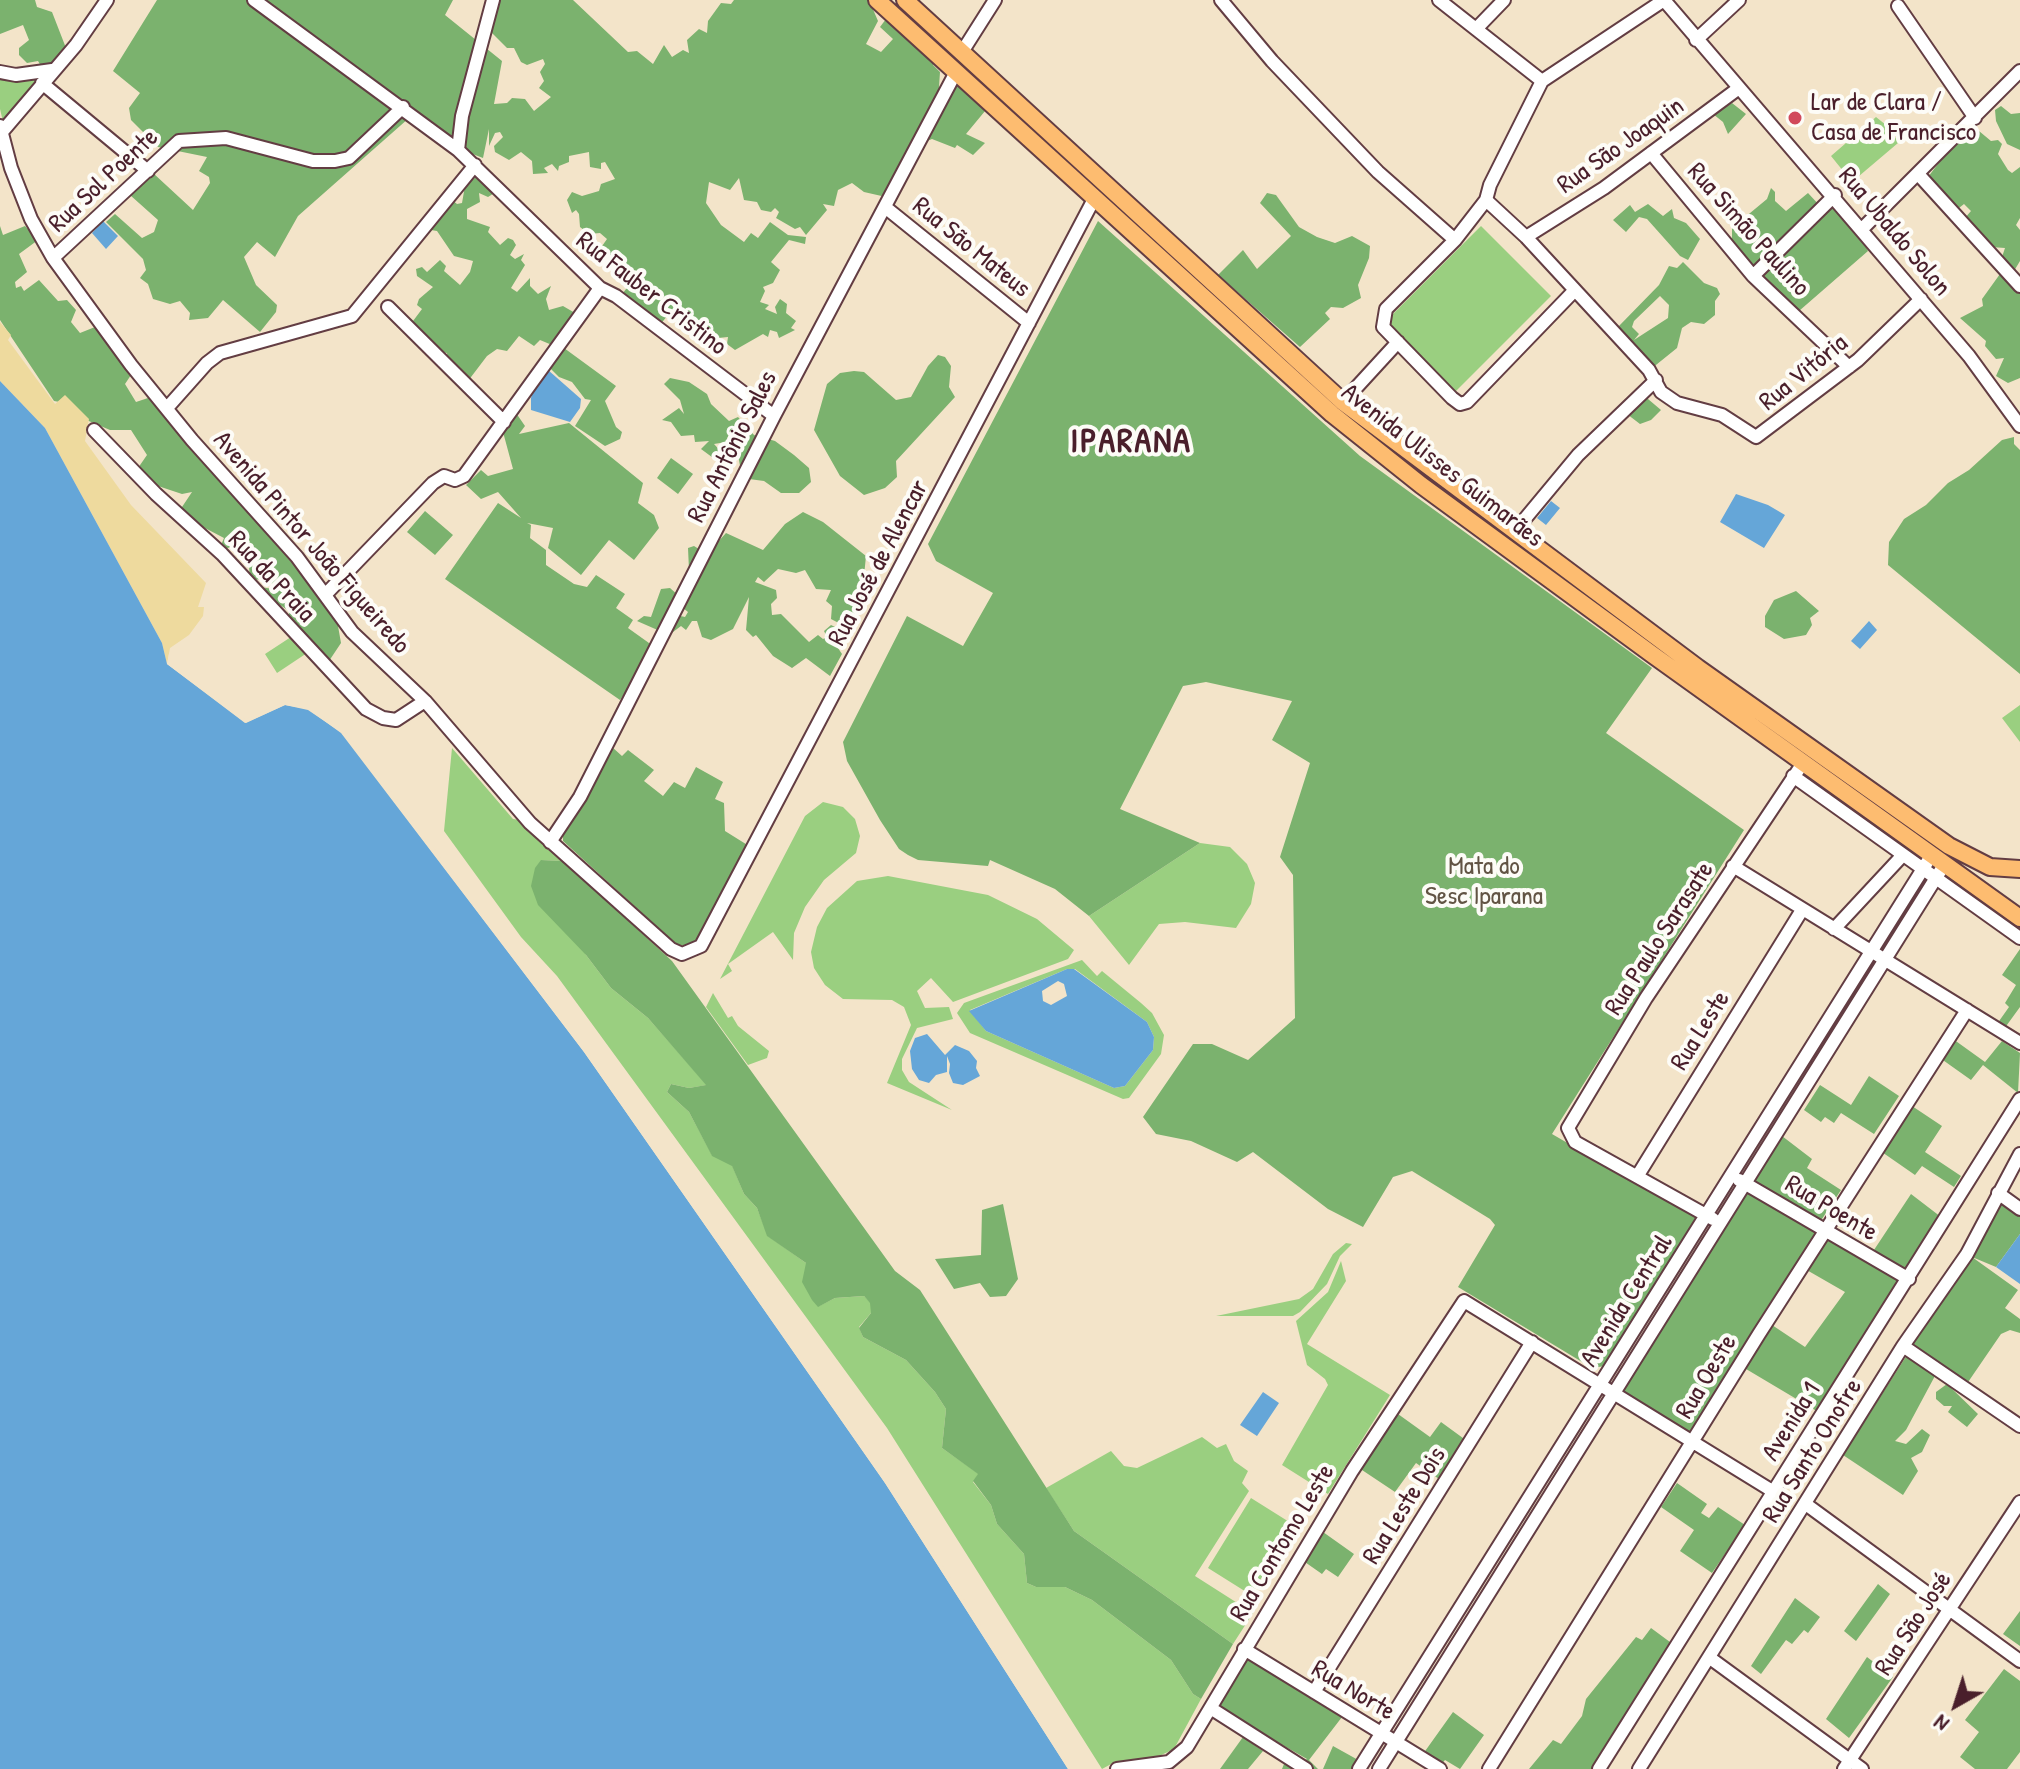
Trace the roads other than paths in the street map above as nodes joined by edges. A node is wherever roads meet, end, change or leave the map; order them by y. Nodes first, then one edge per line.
1 (107, 0) edge
2 (254, 0) edge
3 (493, 0) edge
4 (877, 0) edge
5 (905, 0) edge
6 (995, 0) edge
7 (1221, 0) edge
8 (1439, 0) edge
9 (1504, 0) edge
10 (1664, 0) edge
11 (1739, 0) edge
12 (1898, 6) dead end
13 (1476, 29) junction
14 (1696, 40) junction
15 (962, 52) junction
16 (52, 70) junction
17 (2020, 71) edge
18 (0, 72) edge
19 (956, 72) junction
20 (1542, 81) junction
21 (42, 83) junction
22 (1739, 88) junction
23 (403, 107) junction
24 (1975, 118) junction
25 (1038, 120) junction
26 (1, 129) edge
27 (1024, 134) junction
28 (458, 150) junction
29 (1651, 153) junction
30 (475, 165) junction
31 (148, 171) junction
32 (1919, 175) junction
33 (1835, 195) junction
34 (1094, 199) junction
35 (1486, 200) junction
36 (885, 207) junction
37 (1862, 229) junction
38 (1526, 237) junction
39 (1455, 240) junction
40 (53, 258) junction
41 (1753, 276) junction
42 (2020, 286) edge
43 (600, 288) junction
44 (1574, 291) junction
45 (1921, 299) junction
46 (388, 307) dead end
47 (1029, 323) junction
48 (1398, 342) junction
49 (1849, 367) junction
50 (1658, 386) junction
51 (1343, 402) junction
52 (167, 408) junction
53 (2016, 410) edge
54 (774, 416) junction
55 (504, 422) junction
56 (2020, 426) edge
57 (94, 430) dead end
58 (1514, 532) junction
59 (325, 595) junction
60 (425, 701) junction
61 (1798, 769) junction
62 (1890, 804) junction
63 (1879, 818) junction
64 (550, 842) junction
65 (1902, 856) junction
66 (1733, 866) junction
67 (1933, 868) junction
68 (2020, 869) edge
69 (1802, 910) junction
70 (2020, 918) edge
71 (1834, 929) junction
72 (2020, 938) edge
73 (701, 946) joint
74 (1871, 951) junction
75 (1883, 959) junction
76 (1839, 1002) junction
77 (1851, 1010) junction
78 (1967, 1010) junction
79 (2020, 1043) edge
80 (2020, 1099) edge
81 (2020, 1154) edge
82 (1638, 1175) junction
83 (1732, 1175) junction
84 (1745, 1183) junction
85 (1998, 1193) junction
86 (2020, 1209) edge
87 (1707, 1215) junction
88 (1720, 1223) junction
89 (1825, 1231) junction
90 (1909, 1279) junction
91 (1532, 1342) junction
92 (1903, 1346) junction
93 (1600, 1384) junction
94 (1613, 1391) junction
95 (2020, 1426) edge
96 (1694, 1441) junction
97 (1774, 1492) junction
98 (2020, 1502) edge
99 (1807, 1505) junction
100 (1949, 1610) junction
101 (1244, 1649) junction
102 (1710, 1658) junction
103 (2020, 1661) edge
104 (1314, 1692) junction
105 (1212, 1709) junction
106 (1383, 1734) junction
107 (1396, 1742) junction
108 (1847, 1765) edge
109 (1117, 1769) edge
110 (1306, 1769) edge
111 (1359, 1769) edge
112 (1379, 1769) edge
113 (1440, 1769) edge
114 (1489, 1769) edge
115 (1599, 1769) edge
116 (1639, 1769) edge
117 (1862, 1769) edge

1 - 16 street
2 - 23 street, Rua Fauber Cristino
3 - 28 street
4 - 19 main road, Avenida Ulisses Guimarães
5 - 15 main road, Avenida Ulisses Guimarães
6 - 15 street
7 - 39 street
8 - 13 street
9 - 13 street
10 - 14 street, Rua Ubaldo Solon
10 - 20 street
11 - 14 street
12 - 24 street
13 - 20 street
14 - 22 street, Rua Ubaldo Solon
15 - 25 main road, Avenida Ulisses Guimarães
16 - 18 street
16 - 21 street
17 - 24 street
19 - 27 main road, Avenida Ulisses Guimarães
19 - 36 street, Rua Antônio Sales
20 - 35 street
21 - 26 street
21 - 31 street
22 - 29 street, Rua São Joaquin
22 - 33 street, Rua Ubaldo Solon
23 - 28 street, Rua Fauber Cristino
23 - 31 street, Rua Sol Poente
24 - 32 street
25 - 27 main road
25 - 51 main road, Avenida Ulisses Guimarães
26 - 40 street, Avenida Pintor João Figueiredo
27 - 34 main road, Avenida Ulisses Guimarães
28 - 30 street, Rua Fauber Cristino
29 - 38 street, Rua São Joaquin
29 - 41 street, Rua Simão Paulino
30 - 43 street, Rua Fauber Cristino
30 - 52 street
31 - 40 street, Rua Sol Poente
32 - 37 street
32 - 42 street
33 - 37 street, Rua Ubaldo Solon
33 - 41 street
34 - 47 street, Rua José de Alencar
34 - 61 main road, Avenida Ulisses Guimarães
35 - 38 street
35 - 39 street
36 - 47 street, Rua São Mateus
36 - 54 street, Rua Antônio Sales
37 - 45 street, Rua Ubaldo Solon
38 - 44 street
39 - 48 street
40 - 52 street, Avenida Pintor João Figueiredo
41 - 49 street, Rua Simão Paulino
43 - 54 street, Rua Fauber Cristino
43 - 55 street
44 - 48 street
44 - 50 street
45 - 49 street, Rua Vitória
45 - 53 street, Rua Ubaldo Solon
46 - 55 street
47 - 73 street, Rua José de Alencar
48 - 51 street
49 - 50 street, Rua Vitória
50 - 58 street
51 - 58 main road, Avenida Ulisses Guimarães
52 - 59 street, Avenida Pintor João Figueiredo
53 - 56 street, Rua Ubaldo Solon
54 - 64 street, Rua Antônio Sales
55 - 59 street
57 - 60 street, Rua da Praia
58 - 62 main road, Avenida Ulisses Guimarães
59 - 60 street, Avenida Pintor João Figueiredo
60 - 64 street, Avenida Pintor João Figueiredo
61 - 63 main road, Avenida Ulisses Guimarães
61 - 65 street
61 - 66 street, Rua Paulo Sarasate
62 - 63 main road
62 - 68 main road, Avenida Ulisses Guimarães
63 - 67 main road, Avenida Ulisses Guimarães
64 - 73 street, Avenida Pintor João Figueiredo
65 - 67 street
65 - 71 street
66 - 69 street
66 - 82 street, Rua Paulo Sarasate
67 - 70 main road, Avenida Ulisses Guimarães
67 - 72 street
67 - 74 street, Avenida Central
67 - 75 street, Avenida Central
69 - 71 street
69 - 82 street, Rua Leste
71 - 74 street
74 - 75 street
74 - 76 street, Avenida Central
75 - 77 street, Avenida Central
75 - 78 street
76 - 77 street
76 - 83 street, Avenida Central
77 - 84 street, Avenida Central
78 - 79 street
78 - 89 street, Rua Oeste
80 - 90 street, Avenida 1
81 - 85 street, Rua Santo Onofre
82 - 87 street
83 - 84 street, Rua Poente
83 - 87 street, Avenida Central
84 - 88 street, Avenida Central
84 - 89 street, Rua Poente
85 - 86 street
85 - 92 street, Rua Santo Onofre
87 - 88 street
87 - 93 street, Avenida Central
88 - 94 street, Avenida Central
89 - 90 street, Rua Poente
89 - 96 street, Rua Oeste
90 - 97 street, Avenida 1
91 - 93 street
91 - 101 street, Rua Contomo Leste
91 - 104 street, Rua Leste Dois
92 - 95 street
92 - 99 street, Rua Santo Onofre
93 - 94 street
93 - 106 street, Avenida Central
94 - 96 street
94 - 107 street, Avenida Central
96 - 97 street
96 - 114 street, Rua Oeste
97 - 115 street, Avenida 1
98 - 100 street, Rua São José
99 - 100 street
99 - 102 street, Rua Santo Onofre
100 - 103 street
100 - 108 street, Rua São José
101 - 104 street, Rua Norte
101 - 105 street, Rua Contomo Leste
102 - 108 street
102 - 116 street, Rua Santo Onofre
104 - 106 street, Rua Norte
105 - 109 street, Rua Contomo Leste
105 - 110 street
106 - 107 street, Rua Norte
106 - 111 street, Avenida Central
107 - 112 street, Avenida Central
107 - 113 street, Rua Norte
108 - 117 street

